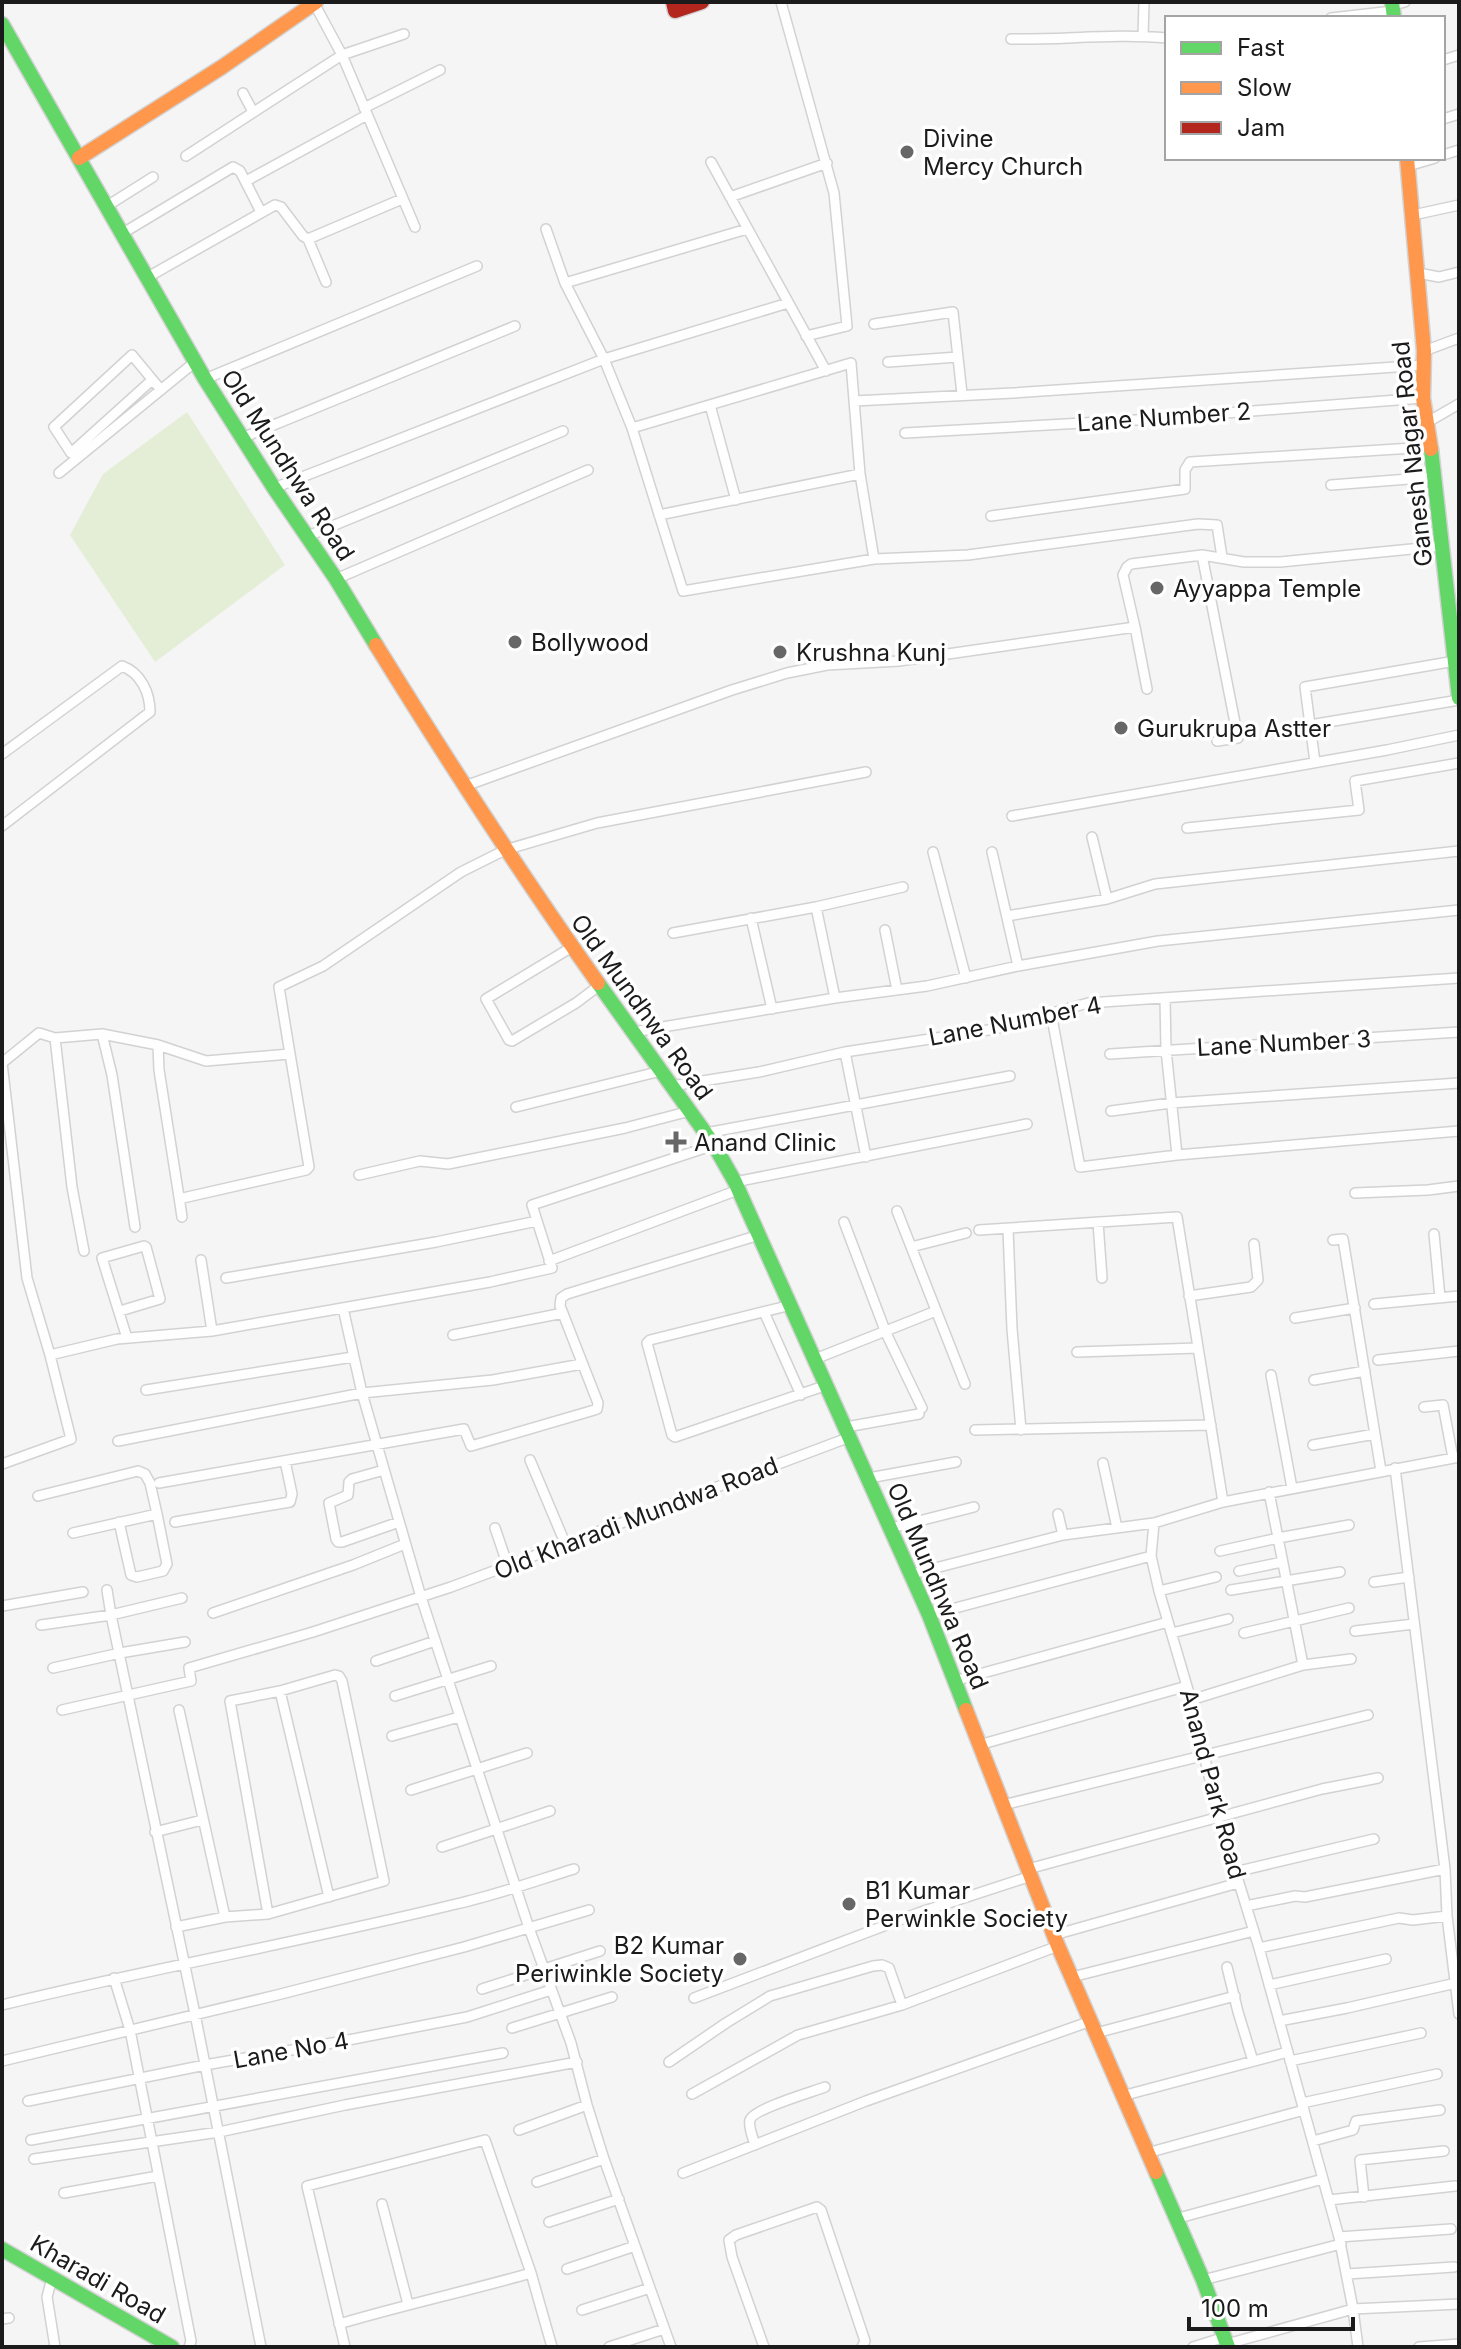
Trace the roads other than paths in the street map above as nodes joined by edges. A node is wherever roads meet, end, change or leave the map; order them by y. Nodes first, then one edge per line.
1 (673, 2) edge
2 (702, 2) edge
3 (781, 2) edge
4 (1144, 2) edge
5 (315, 3) edge
6 (1395, 8) edge
7 (1344, 16) edge
8 (2, 24) edge
9 (404, 34) dead end
10 (1143, 36) junction
11 (1165, 38) edge
12 (1011, 39) dead end
13 (342, 55) junction
14 (440, 70) dead end
15 (243, 93) dead end
16 (253, 112) junction
17 (366, 112) junction
18 (186, 156) dead end
19 (79, 158) junction
20 (711, 162) dead end
21 (1408, 162) edge
22 (827, 163) junction
23 (153, 177) dead end
24 (246, 181) junction
25 (730, 197) junction
26 (402, 199) junction
27 (1459, 205) edge
28 (107, 206) junction
29 (261, 212) junction
30 (1413, 215) junction
31 (415, 227) dead end
32 (546, 229) dead end
33 (747, 229) junction
34 (123, 233) junction
35 (308, 239) junction
36 (477, 266) dead end
37 (1459, 272) edge
38 (1418, 273) junction
39 (148, 277) junction
40 (326, 282) dead end
41 (565, 283) junction
42 (788, 303) junction
43 (874, 324) dead end
44 (515, 326) dead end
45 (806, 336) junction
46 (1459, 338) edge
47 (958, 357) junction
48 (1424, 358) junction
49 (604, 359) junction
50 (195, 362) junction
51 (888, 362) dead end
52 (826, 371) junction
53 (205, 379) junction
54 (152, 380) junction
55 (161, 390) junction
56 (962, 394) junction
57 (1423, 398) junction
58 (854, 401) junction
59 (1459, 404) edge
60 (710, 405) junction
61 (1426, 423) junction
62 (632, 428) junction
63 (563, 431) dead end
64 (905, 433) dead end
65 (242, 438) junction
66 (1429, 447) junction
67 (588, 470) dead end
68 (59, 473) dead end
69 (860, 474) junction
70 (1435, 477) junction
71 (1331, 485) dead end
72 (274, 488) junction
73 (736, 500) junction
74 (659, 515) junction
75 (991, 516) dead end
76 (308, 536) junction
77 (1442, 546) junction
78 (1202, 555) junction
79 (1222, 557) junction
80 (874, 559) junction
81 (336, 579) junction
82 (1135, 627) junction
83 (1457, 669) edge
84 (1147, 689) dead end
85 (1459, 699) edge
86 (1310, 725) junction
87 (1459, 735) edge
88 (1217, 741) dead end
89 (2, 754) edge
90 (1315, 762) junction
91 (1459, 763) edge
92 (866, 772) dead end
93 (465, 786) junction
94 (1012, 816) dead end
95 (2, 826) edge
96 (1187, 828) dead end
97 (1092, 837) dead end
98 (505, 850) junction
99 (1459, 851) edge
100 (933, 852) dead end
101 (992, 852) dead end
102 (903, 887) dead end
103 (1107, 899) junction
104 (816, 907) junction
105 (1459, 910) edge
106 (1007, 916) junction
107 (751, 918) junction
108 (885, 930) dead end
109 (673, 933) dead end
110 (572, 947) junction
111 (1018, 966) junction
112 (966, 978) junction
113 (1459, 978) edge
114 (600, 985) junction
115 (897, 990) junction
116 (835, 998) junction
117 (1165, 998) junction
118 (772, 1009) junction
119 (1051, 1013) junction
120 (633, 1032) junction
121 (1459, 1032) edge
122 (102, 1034) junction
123 (55, 1038) junction
124 (158, 1045) junction
125 (1166, 1050) junction
126 (845, 1052) junction
127 (290, 1054) junction
128 (1110, 1054) dead end
129 (2, 1063) edge
130 (661, 1071) junction
131 (1010, 1076) dead end
132 (1459, 1083) edge
133 (671, 1086) junction
134 (1171, 1103) junction
135 (856, 1105) junction
136 (516, 1107) dead end
137 (690, 1111) junction
138 (1111, 1111) dead end
139 (1027, 1124) dead end
140 (1459, 1131) edge
141 (710, 1139) junction
142 (1177, 1155) junction
143 (866, 1157) junction
144 (359, 1175) dead end
145 (736, 1186) junction
146 (1459, 1186) edge
147 (1355, 1193) dead end
148 (179, 1197) junction
149 (897, 1211) dead end
150 (182, 1217) dead end
151 (537, 1221) junction
152 (844, 1222) dead end
153 (1098, 1222) junction
154 (135, 1227) dead end
155 (1008, 1229) junction
156 (979, 1230) dead end
157 (966, 1233) dead end
158 (1434, 1234) dead end
159 (759, 1235) junction
160 (1333, 1240) dead end
161 (1254, 1244) dead end
162 (911, 1247) junction
163 (84, 1251) dead end
164 (201, 1260) dead end
165 (549, 1261) junction
166 (226, 1278) dead end
167 (1102, 1278) dead end
168 (1189, 1296) junction
169 (1459, 1296) edge
170 (1440, 1298) junction
171 (1374, 1304) dead end
172 (791, 1305) junction
173 (343, 1308) junction
174 (1355, 1308) junction
175 (120, 1311) junction
176 (936, 1311) junction
177 (764, 1312) junction
178 (563, 1313) junction
179 (1295, 1318) dead end
180 (212, 1331) junction
181 (886, 1333) junction
182 (453, 1335) dead end
183 (127, 1338) junction
184 (1198, 1348) junction
185 (1459, 1351) edge
186 (1077, 1352) dead end
187 (50, 1355) junction
188 (353, 1357) junction
189 (815, 1359) junction
190 (1378, 1360) dead end
191 (582, 1364) junction
192 (1365, 1371) junction
193 (1271, 1375) dead end
194 (1314, 1380) dead end
195 (965, 1384) dead end
196 (827, 1385) junction
197 (146, 1390) dead end
198 (362, 1393) junction
199 (801, 1395) junction
200 (1424, 1407) dead end
201 (1211, 1425) junction
202 (975, 1430) dead end
203 (1021, 1430) junction
204 (848, 1432) junction
205 (1375, 1434) junction
206 (118, 1441) dead end
207 (377, 1445) junction
208 (1313, 1445) dead end
209 (1456, 1458) edge
210 (530, 1460) dead end
211 (285, 1461) junction
212 (956, 1462) dead end
213 (1103, 1463) dead end
214 (2, 1464) edge
215 (1395, 1468) junction
216 (384, 1470) junction
217 (1381, 1471) junction
218 (869, 1478) junction
219 (159, 1483) dead end
220 (1292, 1488) junction
221 (1269, 1492) junction
222 (38, 1496) dead end
223 (1223, 1502) junction
224 (974, 1507) dead end
225 (157, 1514) junction
226 (1058, 1514) dead end
227 (119, 1522) junction
228 (175, 1522) dead end
229 (399, 1522) junction
230 (1154, 1523) junction
231 (1349, 1525) dead end
232 (495, 1528) dead end
233 (891, 1528) junction
234 (1117, 1528) junction
235 (73, 1533) dead end
236 (1063, 1535) junction
237 (1278, 1538) junction
238 (565, 1543) junction
239 (405, 1544) junction
240 (1220, 1551) dead end
241 (1151, 1556) junction
242 (1282, 1562) junction
243 (508, 1566) junction
244 (1239, 1571) dead end
245 (1340, 1572) dead end
246 (912, 1574) junction
247 (1216, 1577) dead end
248 (1409, 1577) junction
249 (1287, 1582) junction
250 (1374, 1582) dead end
251 (107, 1590) dead end
252 (1231, 1590) dead end
253 (1159, 1591) junction
254 (83, 1592) dead end
255 (421, 1597) junction
256 (182, 1598) dead end
257 (2, 1606) edge
258 (1349, 1608) dead end
259 (213, 1613) dead end
260 (111, 1615) junction
261 (929, 1615) junction
262 (1228, 1619) dead end
263 (1294, 1621) junction
264 (1168, 1622) junction
265 (1414, 1624) junction
266 (41, 1625) dead end
267 (1355, 1631) dead end
268 (1172, 1633) junction
269 (1244, 1633) dead end
270 (435, 1641) junction
271 (185, 1642) dead end
272 (120, 1653) junction
273 (1351, 1659) dead end
274 (376, 1661) dead end
275 (1303, 1665) junction
276 (491, 1666) dead end
277 (53, 1668) dead end
278 (447, 1680) junction
279 (954, 1681) junction
280 (1187, 1686) junction
281 (280, 1691) junction
282 (128, 1696) junction
283 (395, 1696) dead end
284 (1191, 1700) junction
285 (62, 1710) dead end
286 (179, 1710) dead end
287 (1368, 1715) dead end
288 (459, 1717) junction
289 (392, 1736) dead end
290 (979, 1745) junction
291 (527, 1753) dead end
292 (1203, 1755) junction
293 (477, 1768) junction
294 (1378, 1778) dead end
295 (411, 1790) dead end
296 (1003, 1805) junction
297 (550, 1811) dead end
298 (1219, 1818) junction
299 (202, 1820) junction
300 (497, 1829) junction
301 (155, 1832) junction
302 (1374, 1839) dead end
303 (442, 1847) dead end
304 (574, 1869) dead end
305 (1445, 1869) junction
306 (1029, 1872) junction
307 (1235, 1872) junction
308 (1238, 1883) junction
309 (515, 1886) junction
310 (329, 1897) junction
311 (1246, 1906) junction
312 (589, 1910) dead end
313 (268, 1914) junction
314 (1447, 1916) junction
315 (225, 1917) junction
316 (176, 1927) junction
317 (529, 1928) junction
318 (1254, 1931) junction
319 (1056, 1940) junction
320 (1259, 1948) junction
321 (600, 1951) dead end
322 (1386, 1959) dead end
323 (184, 1965) junction
324 (1227, 1967) dead end
325 (544, 1969) junction
326 (1072, 1977) junction
327 (114, 1978) junction
328 (1456, 1983) junction
329 (1269, 1985) junction
330 (482, 1989) dead end
331 (551, 1990) junction
332 (1235, 1996) junction
333 (612, 1997) dead end
334 (694, 1998) dead end
335 (2, 2005) edge
336 (902, 2005) junction
337 (560, 2013) junction
338 (195, 2014) junction
339 (1459, 2014) edge
340 (1279, 2021) junction
341 (1093, 2027) junction
342 (512, 2028) dead end
343 (130, 2030) junction
344 (1421, 2033) dead end
345 (503, 2053) dead end
346 (1289, 2057) junction
347 (2, 2061) edge
348 (1253, 2061) junction
349 (577, 2062) junction
350 (669, 2062) dead end
351 (205, 2065) junction
352 (1437, 2074) dead end
353 (139, 2079) junction
354 (825, 2087) dead end
355 (692, 2094) dead end
356 (1122, 2096) junction
357 (28, 2101) dead end
358 (213, 2105) junction
359 (587, 2105) junction
360 (1303, 2106) junction
361 (1440, 2110) dead end
362 (147, 2119) junction
363 (519, 2130) dead end
364 (219, 2132) junction
365 (31, 2140) dead end
366 (1313, 2141) junction
367 (152, 2143) junction
368 (755, 2145) junction
369 (1444, 2151) dead end
370 (1147, 2153) junction
371 (34, 2159) dead end
372 (604, 2159) junction
373 (683, 2173) dead end
374 (158, 2176) junction
375 (1323, 2179) junction
376 (537, 2182) dead end
377 (1455, 2186) dead end
378 (64, 2193) dead end
379 (1364, 2197) junction
380 (619, 2199) junction
381 (1329, 2200) junction
382 (382, 2204) dead end
383 (1175, 2219) junction
384 (549, 2222) dead end
385 (1451, 2229) dead end
386 (1340, 2240) junction
387 (3, 2246) edge
388 (635, 2246) junction
389 (1454, 2267) dead end
390 (567, 2269) dead end
391 (531, 2273) junction
392 (1347, 2274) junction
393 (52, 2278) junction
394 (1203, 2280) junction
395 (650, 2288) junction
396 (408, 2304) junction
397 (1459, 2304) edge
398 (1353, 2309) junction
399 (582, 2310) dead end
400 (339, 2324) junction
401 (664, 2329) junction
402 (1227, 2343) edge
403 (1459, 2344) edge
404 (163, 2345) edge
405 (55, 2347) edge
406 (189, 2347) edge
407 (261, 2347) edge
408 (345, 2347) edge
409 (552, 2347) edge
410 (609, 2347) edge
411 (671, 2347) edge
412 (764, 2347) edge
413 (862, 2347) edge
414 (1193, 2347) edge
415 (1358, 2347) edge
416 (1419, 2347) edge

1 - 2 street
3 - 22 street
4 - 10 street
5 - 13 street
5 - 19 street
6 - 7 street
8 - 19 street, Old Mundhwa Road
9 - 13 street
10 - 11 street
10 - 12 street
13 - 16 street
13 - 17 street
14 - 17 street
15 - 16 street
16 - 18 street
17 - 24 street
17 - 26 street
19 - 28 street, Old Mundhwa Road
20 - 25 street
21 - 30 street, Ganesh Nagar Road
22 - 25 street
22 - 45 street
23 - 28 street
24 - 29 street
24 - 34 street
25 - 33 street
26 - 31 street
26 - 35 street
27 - 30 street
28 - 34 street, Old Mundhwa Road
29 - 35 street
29 - 39 street
30 - 38 street, Ganesh Nagar Road
32 - 41 street
33 - 41 street
33 - 42 street
34 - 39 street, Old Mundhwa Road
35 - 40 street
36 - 53 street
37 - 38 street
38 - 48 street, Ganesh Nagar Road
39 - 50 street, Old Mundhwa Road
41 - 49 street
42 - 45 street
42 - 49 street
43 - 47 street
44 - 65 street
45 - 52 street
46 - 48 street
47 - 51 street
47 - 56 street
48 - 56 street
48 - 57 street, Ganesh Nagar Road
49 - 62 street
49 - 72 street
50 - 53 street, Old Mundhwa Road
50 - 55 street
52 - 58 street
52 - 60 street
53 - 65 street, Old Mundhwa Road
54 - 54 street
54 - 55 street
55 - 68 street
56 - 58 street
57 - 61 street, Ganesh Nagar Road
57 - 64 street, Lane Number 2
58 - 69 street
59 - 61 street
60 - 62 street
60 - 73 street
61 - 66 street, Ganesh Nagar Road
62 - 74 street
63 - 76 street
65 - 72 street, Old Mundhwa Road
66 - 70 street, Ganesh Nagar Road
66 - 75 street
67 - 81 street
69 - 73 street
69 - 80 street
70 - 71 street
70 - 77 street, Ganesh Nagar Road
72 - 76 street, Old Mundhwa Road
73 - 74 street
74 - 80 street
76 - 81 street, Old Mundhwa Road
77 - 79 street
77 - 83 street, Ganesh Nagar Road
78 - 79 street
78 - 82 street
78 - 88 street
79 - 80 street
81 - 93 street, Old Mundhwa Road
82 - 84 street
82 - 93 street
83 - 85 street, Ganesh Nagar Road
83 - 86 street
85 - 86 street
86 - 90 street
87 - 90 street
89 - 95 street
90 - 94 street
91 - 96 street
92 - 98 street
93 - 98 street, Old Mundhwa Road
97 - 103 street
98 - 110 street, Old Mundhwa Road
98 - 127 street
99 - 103 street
100 - 112 street
101 - 106 street
102 - 104 street
103 - 106 street
104 - 107 street
104 - 116 street
105 - 111 street
106 - 111 street
107 - 109 street
107 - 118 street
108 - 115 street
110 - 114 street, Old Mundhwa Road
110 - 114 street
111 - 112 street
112 - 115 street
113 - 117 street, Lane Number 4
114 - 120 street, Old Mundhwa Road
115 - 116 street
116 - 118 street
117 - 119 street, Lane Number 4
117 - 125 street
118 - 120 street
119 - 126 street, Lane Number 4
119 - 142 street
120 - 130 street, Old Mundhwa Road
121 - 125 street, Lane Number 3
122 - 123 street
122 - 124 street
122 - 154 street
123 - 129 street
123 - 163 street
124 - 127 street
124 - 148 street
125 - 128 street, Lane Number 3
125 - 134 street
126 - 133 street, Lane Number 4
126 - 135 street
127 - 148 street
129 - 187 street
130 - 133 street, Old Mundhwa Road
130 - 136 street
131 - 135 street
132 - 134 street
133 - 137 street, Old Mundhwa Road
134 - 138 street
134 - 142 street
135 - 141 street
135 - 143 street
137 - 141 street, Old Mundhwa Road
137 - 144 street
139 - 143 street
140 - 142 street
141 - 145 street, Old Mundhwa Road
141 - 151 street
143 - 145 street
145 - 159 street, Old Mundhwa Road
145 - 165 street
146 - 147 street
148 - 150 street
149 - 162 street
151 - 165 street
151 - 166 street
152 - 181 street
153 - 155 street
153 - 167 street
153 - 168 street
155 - 156 street
155 - 203 street
157 - 162 street
158 - 170 street
159 - 172 street, Old Mundhwa Road
159 - 178 street
160 - 174 street
161 - 168 street
162 - 176 street
164 - 180 street
165 - 173 street
168 - 184 street
169 - 170 street
170 - 171 street
172 - 177 street
172 - 189 street, Old Mundhwa Road
173 - 180 street
173 - 188 street
174 - 179 street
174 - 192 street
175 - 175 street
175 - 183 street
176 - 181 street
176 - 195 street
177 - 199 street
177 - 199 street
178 - 182 street
178 - 191 street
180 - 183 street
181 - 189 street
181 - 204 street, Old Kharadi Mundwa Road
183 - 187 street
184 - 186 street
184 - 201 street
185 - 190 street
187 - 214 street
188 - 197 street
188 - 198 street
189 - 196 street, Old Mundhwa Road
191 - 198 street
191 - 207 street
192 - 194 street
192 - 205 street
193 - 220 street
196 - 199 street
196 - 204 street, Old Mundhwa Road
198 - 206 street
198 - 207 street
200 - 209 street
201 - 203 street
201 - 223 street
202 - 203 street
204 - 218 street, Old Mundhwa Road
204 - 238 street, Old Kharadi Mundwa Road
205 - 208 street
205 - 217 street
207 - 211 street
207 - 216 street
209 - 215 street
210 - 238 street
211 - 219 street
211 - 228 street
212 - 218 street
213 - 234 street
215 - 217 street
215 - 248 street
216 - 229 street
216 - 229 street
217 - 220 street
218 - 233 street, Old Mundhwa Road
220 - 221 street
221 - 223 street
221 - 237 street
222 - 225 street
223 - 230 street
224 - 233 street
225 - 227 street
225 - 227 street
226 - 236 street
227 - 235 street
229 - 239 street
230 - 234 street
230 - 241 street, Anand Park Road
231 - 237 street
232 - 243 street
233 - 246 street, Old Mundhwa Road
234 - 236 street
236 - 246 street
237 - 240 street
237 - 242 street
238 - 243 street, Old Kharadi Mundwa Road
239 - 255 street
239 - 259 street
241 - 253 street, Anand Park Road
241 - 261 street
242 - 244 street
242 - 249 street
243 - 255 street, Old Kharadi Mundwa Road
245 - 249 street
246 - 261 street, Old Mundhwa Road
247 - 253 street
248 - 250 street
248 - 265 street
249 - 252 street
249 - 263 street
251 - 260 street
253 - 264 street, Anand Park Road
254 - 257 street
255 - 270 street
255 - 282 street, Old Kharadi Mundwa Road
256 - 260 street
258 - 263 street
260 - 266 street
260 - 272 street
261 - 279 street, Old Mundhwa Road
262 - 268 street
263 - 269 street
263 - 275 street
264 - 268 street, Anand Park Road
264 - 279 street
265 - 267 street
265 - 305 street
268 - 280 street, Anand Park Road
270 - 274 street
270 - 278 street
271 - 272 street
272 - 277 street
272 - 282 street
273 - 275 street
275 - 284 street
276 - 278 street
278 - 283 street
278 - 288 street
279 - 290 street, Old Mundhwa Road
280 - 284 street, Anand Park Road
280 - 290 street
281 - 310 street
281 - 310 street
281 - 313 street
282 - 285 street
282 - 301 street
284 - 292 street, Anand Park Road
286 - 299 street
287 - 292 street
288 - 289 street
288 - 293 street
290 - 296 street, Old Mundhwa Road
291 - 293 street
292 - 296 street
292 - 298 street, Anand Park Road
293 - 295 street
293 - 300 street
294 - 298 street
296 - 306 street, Old Mundhwa Road
297 - 300 street
298 - 306 street
298 - 307 street, Anand Park Road
299 - 301 street
299 - 315 street
300 - 303 street
300 - 309 street
301 - 316 street
302 - 307 street
304 - 309 street
305 - 311 street
305 - 314 street
306 - 319 street, Old Mundhwa Road
306 - 334 street
307 - 308 street, Anand Park Road
308 - 311 street, Anand Park Road
308 - 319 street
309 - 317 street
309 - 323 street
310 - 313 street
311 - 318 street, Anand Park Road
312 - 317 street
313 - 315 street
314 - 320 street
314 - 328 street
315 - 316 street
316 - 323 street
317 - 325 street
317 - 338 street
318 - 320 street, Anand Park Road
318 - 326 street
319 - 326 street, Old Mundhwa Road
319 - 336 street
320 - 329 street, Anand Park Road
321 - 325 street
322 - 329 street
323 - 327 street
323 - 338 street
324 - 332 street
325 - 330 street
325 - 331 street
326 - 341 street, Old Mundhwa Road
327 - 335 street
327 - 343 street
328 - 339 street
328 - 340 street
329 - 340 street, Anand Park Road
331 - 337 street
331 - 351 street, Lane No 4
332 - 341 street
332 - 348 street
333 - 337 street
336 - 350 street
336 - 355 street
337 - 342 street
337 - 349 street
338 - 343 street
338 - 351 street
340 - 346 street, Anand Park Road
341 - 356 street, Old Mundhwa Road
341 - 368 street
343 - 347 street
343 - 353 street
344 - 346 street
345 - 358 street
346 - 348 street
346 - 360 street, Anand Park Road
348 - 356 street
349 - 359 street
349 - 364 street
351 - 353 street, Lane No 4
351 - 358 street
352 - 360 street
353 - 357 street, Lane No 4
353 - 362 street
354 - 368 street
356 - 370 street, Old Mundhwa Road
358 - 362 street
358 - 364 street
359 - 363 street
359 - 372 street
360 - 366 street, Anand Park Road
360 - 370 street
361 - 366 street
362 - 365 street
362 - 367 street
364 - 367 street
364 - 407 street
366 - 375 street, Anand Park Road
367 - 371 street
367 - 374 street
368 - 373 street
369 - 379 street
370 - 383 street, Old Mundhwa Road
372 - 376 street
372 - 380 street
374 - 378 street
374 - 406 street
375 - 381 street, Anand Park Road
375 - 383 street
377 - 379 street
379 - 381 street
380 - 384 street
380 - 388 street
381 - 386 street, Anand Park Road
382 - 396 street
383 - 394 street, Old Mundhwa Road
385 - 386 street
386 - 392 street, Anand Park Road
386 - 394 street
387 - 393 street, Kharadi Road
388 - 390 street
388 - 395 street
389 - 392 street
391 - 396 street
391 - 400 street
391 - 409 street
392 - 398 street, Anand Park Road
393 - 404 street, Kharadi Road
393 - 405 street
394 - 402 street, Old Mundhwa Road
395 - 399 street
395 - 401 street
396 - 400 street
397 - 398 street
398 - 402 street
398 - 415 street, Anand Park Road
400 - 408 street
401 - 410 street
401 - 411 street
402 - 414 street
403 - 416 street
412 - 413 street

